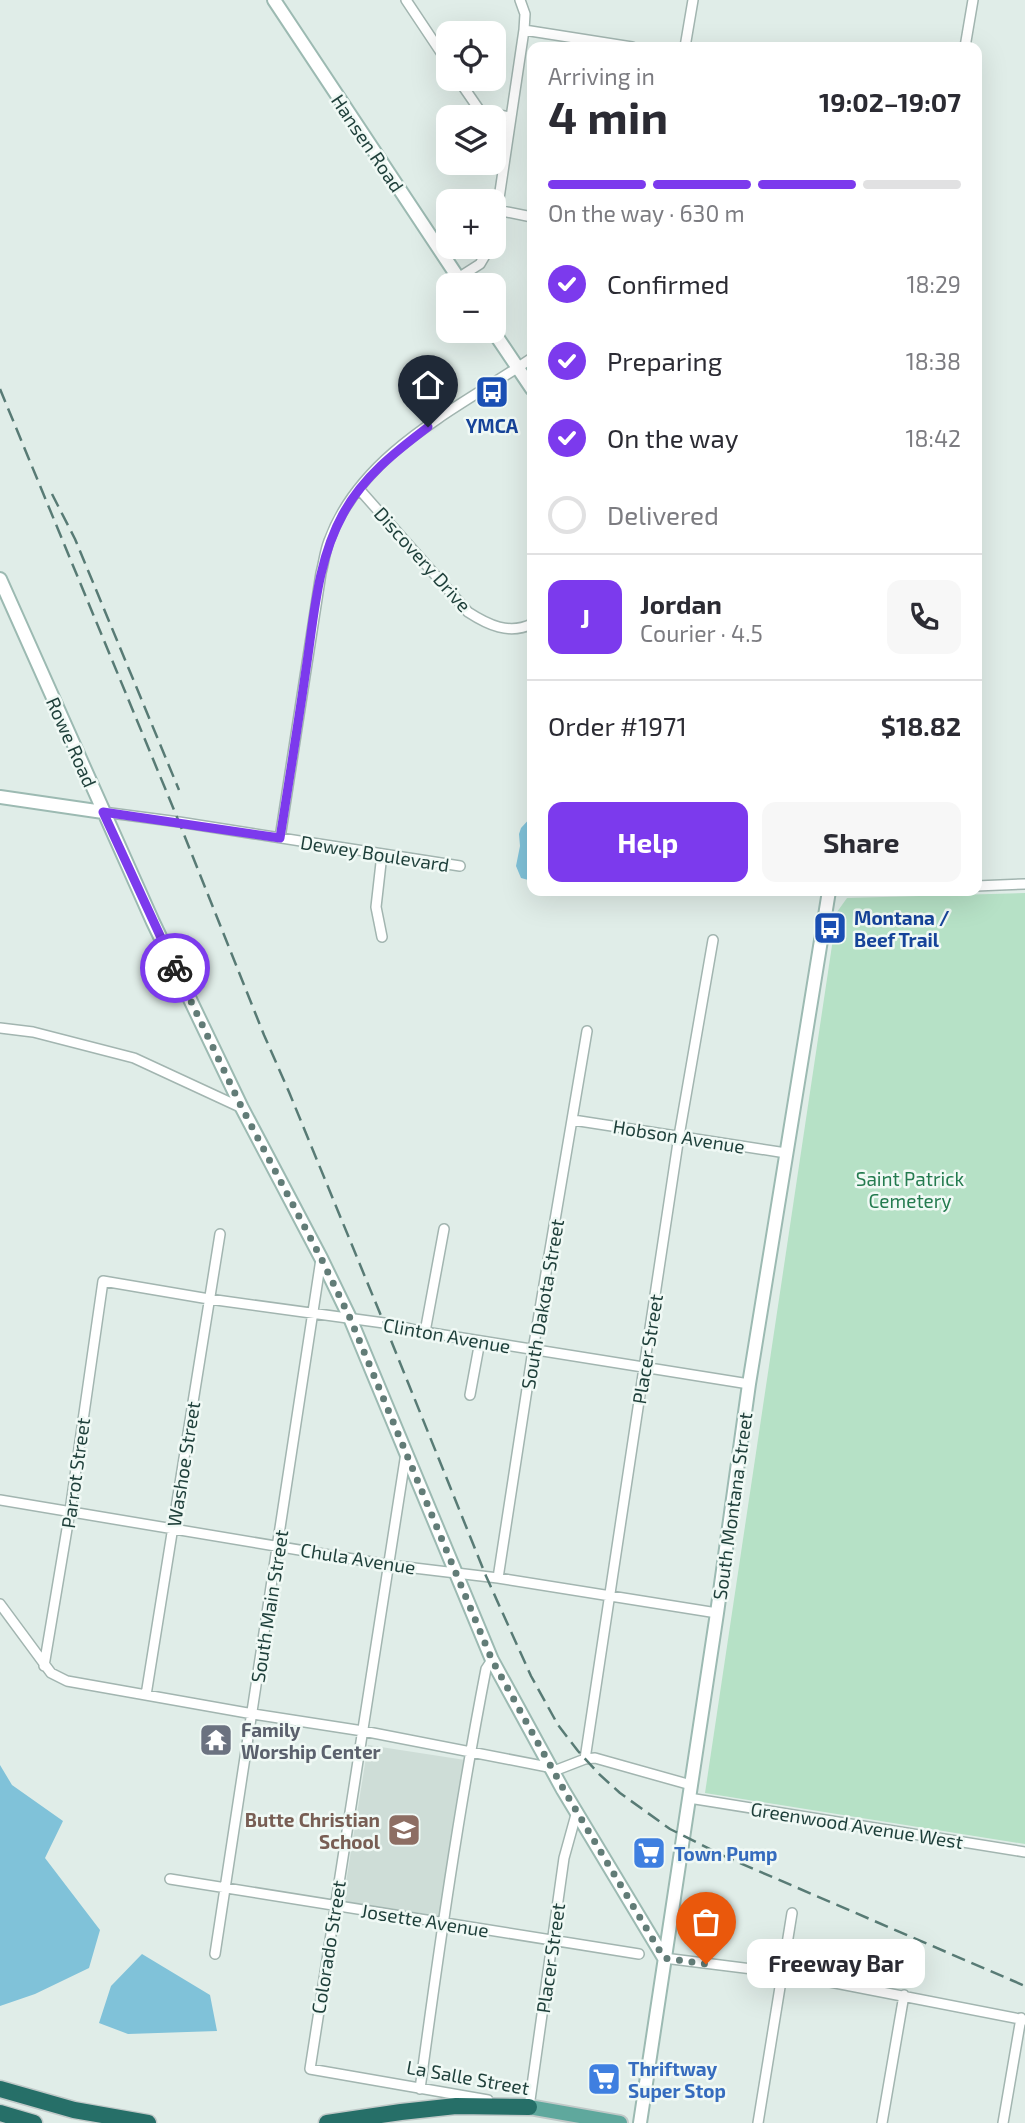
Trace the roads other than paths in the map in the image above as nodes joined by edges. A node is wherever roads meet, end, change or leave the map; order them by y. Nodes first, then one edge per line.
1 (274, 0) edge
2 (406, 0) edge
3 (520, 0) edge
4 (693, 0) edge
5 (973, 0) edge
6 (524, 30) junction
7 (600, 42) edge
8 (686, 42) edge
9 (966, 42) edge
10 (436, 45) edge
11 (466, 91) edge
12 (510, 117) junction
13 (500, 189) edge
14 (506, 212) edge
15 (527, 216) edge
16 (483, 259) edge
17 (454, 273) edge
18 (470, 273) edge
19 (502, 343) edge
20 (527, 362) edge
21 (518, 368) junction
22 (527, 381) edge
23 (359, 488) junction
24 (0, 579) edge
25 (527, 626) edge
26 (0, 797) edge
27 (103, 812) junction
28 (280, 838) junction
29 (382, 854) junction
30 (460, 866) dead end
31 (1025, 884) edge
32 (982, 886) edge
33 (828, 896) edge
34 (382, 937) dead end
35 (713, 940) dead end
36 (0, 1028) edge
37 (587, 1031) dead end
38 (242, 1108) junction
39 (573, 1120) junction
40 (679, 1136) junction
41 (786, 1153) junction
42 (444, 1229) dead end
43 (220, 1234) dead end
44 (321, 1258) junction
45 (103, 1281) joint
46 (209, 1299) junction
47 (313, 1314) junction
48 (350, 1318) junction
49 (425, 1332) junction
50 (480, 1341) junction
51 (533, 1350) junction
52 (644, 1367) junction
53 (749, 1384) junction
54 (470, 1395) dead end
55 (406, 1451) junction
56 (0, 1500) edge
57 (70, 1511) junction
58 (173, 1529) junction
59 (279, 1546) junction
60 (389, 1564) junction
61 (455, 1572) junction
62 (498, 1578) junction
63 (609, 1595) junction
64 (0, 1604) edge
65 (717, 1613) junction
66 (492, 1660) junction
67 (44, 1665) junction
68 (146, 1695) junction
69 (253, 1714) junction
70 (363, 1731) junction
71 (470, 1751) junction
72 (585, 1759) junction
73 (553, 1769) junction
74 (690, 1791) junction
75 (577, 1811) junction
76 (1025, 1852) edge
77 (170, 1879) dead end
78 (226, 1888) junction
79 (334, 1906) junction
80 (792, 1913) dead end
81 (442, 1923) junction
82 (553, 1942) junction
83 (215, 1954) dead end
84 (639, 1954) dead end
85 (664, 1958) junction
86 (783, 1973) junction
87 (904, 1995) junction
88 (1023, 2019) edge
89 (310, 2069) joint
90 (0, 2089) edge
91 (420, 2089) junction
92 (529, 2107) junction
93 (0, 2113) edge
94 (34, 2123) edge
95 (148, 2123) edge
96 (327, 2123) edge
97 (620, 2123) edge
98 (640, 2123) edge
99 (758, 2123) edge
100 (882, 2123) edge
101 (1003, 2123) edge

1 - 17 main road, Hansen Road
2 - 10 street
3 - 6 street
4 - 8 street
5 - 9 street
6 - 7 street
6 - 12 street
11 - 12 street
12 - 13 street
14 - 15 street
16 - 18 street
19 - 21 main road
20 - 21 street
21 - 22 main road
21 - 23 street
23 - 25 street, Discovery Drive
23 - 28 street
24 - 27 main road, Rowe Road
26 - 27 main road, Dewey Boulevard
27 - 28 street, Dewey Boulevard
27 - 38 main road, Rowe Road
28 - 29 street, Dewey Boulevard
29 - 30 street, Dewey Boulevard
29 - 34 street
31 - 32 street
33 - 41 main road, South Montana Street
35 - 40 street, Placer Street
36 - 38 street
37 - 39 street, South Dakota Street
38 - 44 main road, Rowe Road
39 - 40 street, Hobson Avenue
39 - 51 street, South Dakota Street
40 - 41 street, Hobson Avenue
40 - 52 street, Placer Street
41 - 53 main road, South Montana Street
42 - 49 street
43 - 46 street, Washoe Street
44 - 47 street, South Main Street
44 - 48 main road, Rowe Road
45 - 46 street, Clinton Avenue
45 - 57 street, Parrot Street
46 - 47 street, Clinton Avenue
46 - 58 street, Washoe Street
47 - 48 street, Clinton Avenue
47 - 59 street, South Main Street
48 - 49 street, Clinton Avenue
48 - 55 main road, Rowe Road
49 - 50 street, Clinton Avenue
50 - 51 street, Clinton Avenue
50 - 54 street
51 - 52 street, Clinton Avenue
51 - 62 street, South Dakota Street
52 - 53 street, Clinton Avenue
52 - 63 street, Placer Street
53 - 65 main road, South Montana Street
55 - 60 street, Colorado Street
55 - 61 main road, Rowe Road
56 - 57 street, Chula Avenue
57 - 58 street, Chula Avenue
57 - 67 street, Parrot Street
58 - 59 street, Chula Avenue
58 - 68 street, Washoe Street
59 - 60 street, Chula Avenue
59 - 69 street, South Main Street
60 - 61 street, Chula Avenue
60 - 70 street, Colorado Street
61 - 62 street, Chula Avenue
61 - 66 main road, Rowe Road
62 - 63 street, Chula Avenue
63 - 65 street, Chula Avenue
63 - 72 street, Placer Street
64 - 67 street
65 - 74 main road, South Montana Street
66 - 71 street
66 - 73 main road, Rowe Road
67 - 68 street
68 - 69 street
69 - 70 street
69 - 78 street, South Main Street
70 - 71 street
70 - 79 street, Colorado Street
71 - 73 street
71 - 81 street
72 - 73 street
72 - 74 street, Greenwood Avenue West
73 - 75 main road, Rowe Road
74 - 76 street, Greenwood Avenue West
74 - 85 main road, South Montana Street
75 - 82 street, Placer Street
75 - 85 main road, Rowe Road
77 - 78 street, Josette Avenue
78 - 79 street, Josette Avenue
78 - 83 street, South Main Street
79 - 81 street, Josette Avenue
79 - 89 street, Colorado Street
80 - 86 street
81 - 82 street, Josette Avenue
81 - 91 street
82 - 84 street, Josette Avenue
82 - 92 street, Placer Street
85 - 86 street
85 - 98 main road, South Montana Street
86 - 87 street
86 - 99 street
87 - 88 street
87 - 100 street
88 - 101 street
89 - 91 street, La Salle Street
90 - 95 highway
91 - 92 street, La Salle Street
92 - 96 highway
92 - 97 main road, La Salle Street
93 - 94 highway

